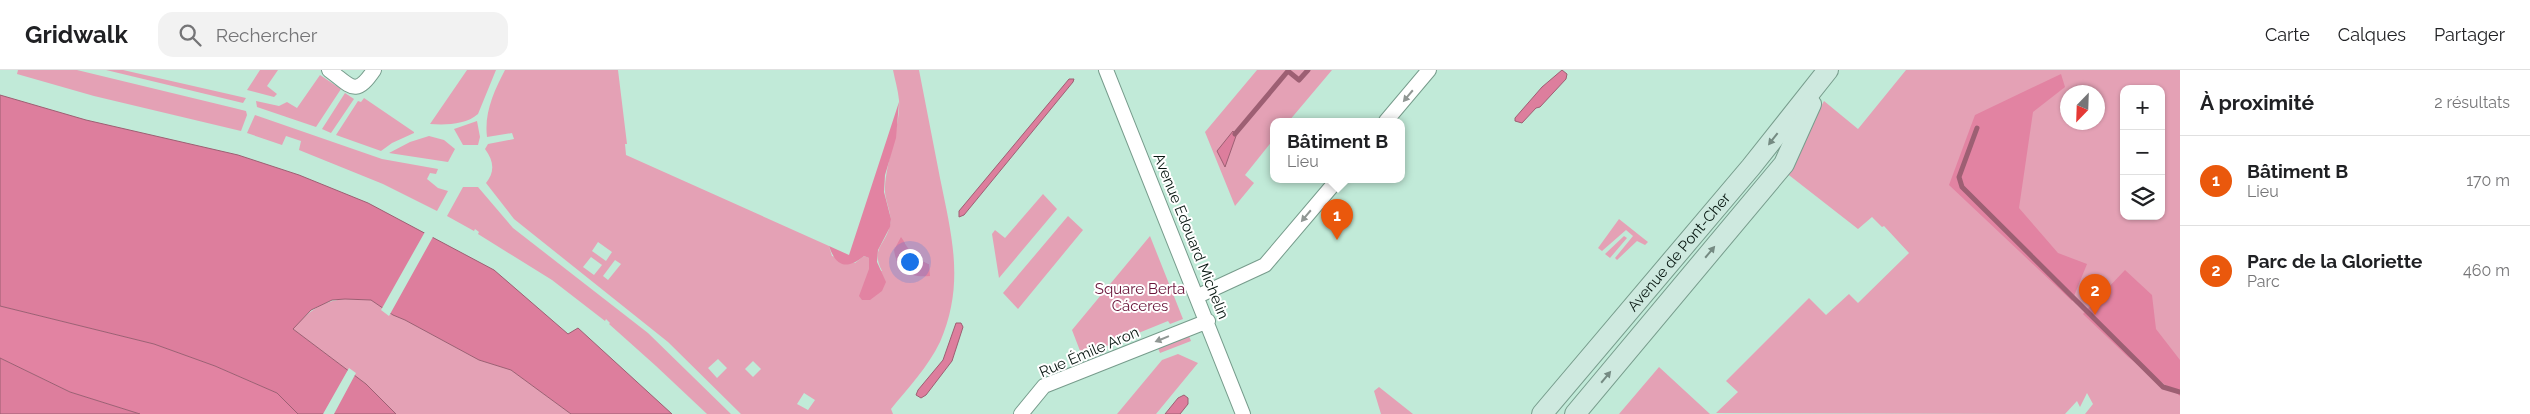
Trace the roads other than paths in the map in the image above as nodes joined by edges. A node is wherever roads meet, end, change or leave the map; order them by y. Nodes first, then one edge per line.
1 (329, 70) edge
2 (374, 70) edge
3 (1106, 70) edge
4 (1429, 70) edge
5 (1828, 70) edge
6 (1814, 87) junction
7 (1389, 118) edge
8 (1335, 183) edge
9 (1198, 296) junction
10 (1208, 321) junction
11 (1020, 414) edge
12 (1243, 414) edge
13 (1542, 414) edge
14 (1575, 414) edge

1 - 2 street
3 - 9 street, Avenue Edouard Michelin
4 -> 7 street
5 - 6 main road, Avenue de Pont-Cher
6 -> 13 main road, Avenue de Pont-Cher
14 -> 6 main road, Avenue de Pont-Cher
8 -> 9 street
9 - 10 street, Avenue Edouard Michelin
10 -> 11 street, Rue Émile Aron
10 - 12 street, Avenue Edouard Michelin

